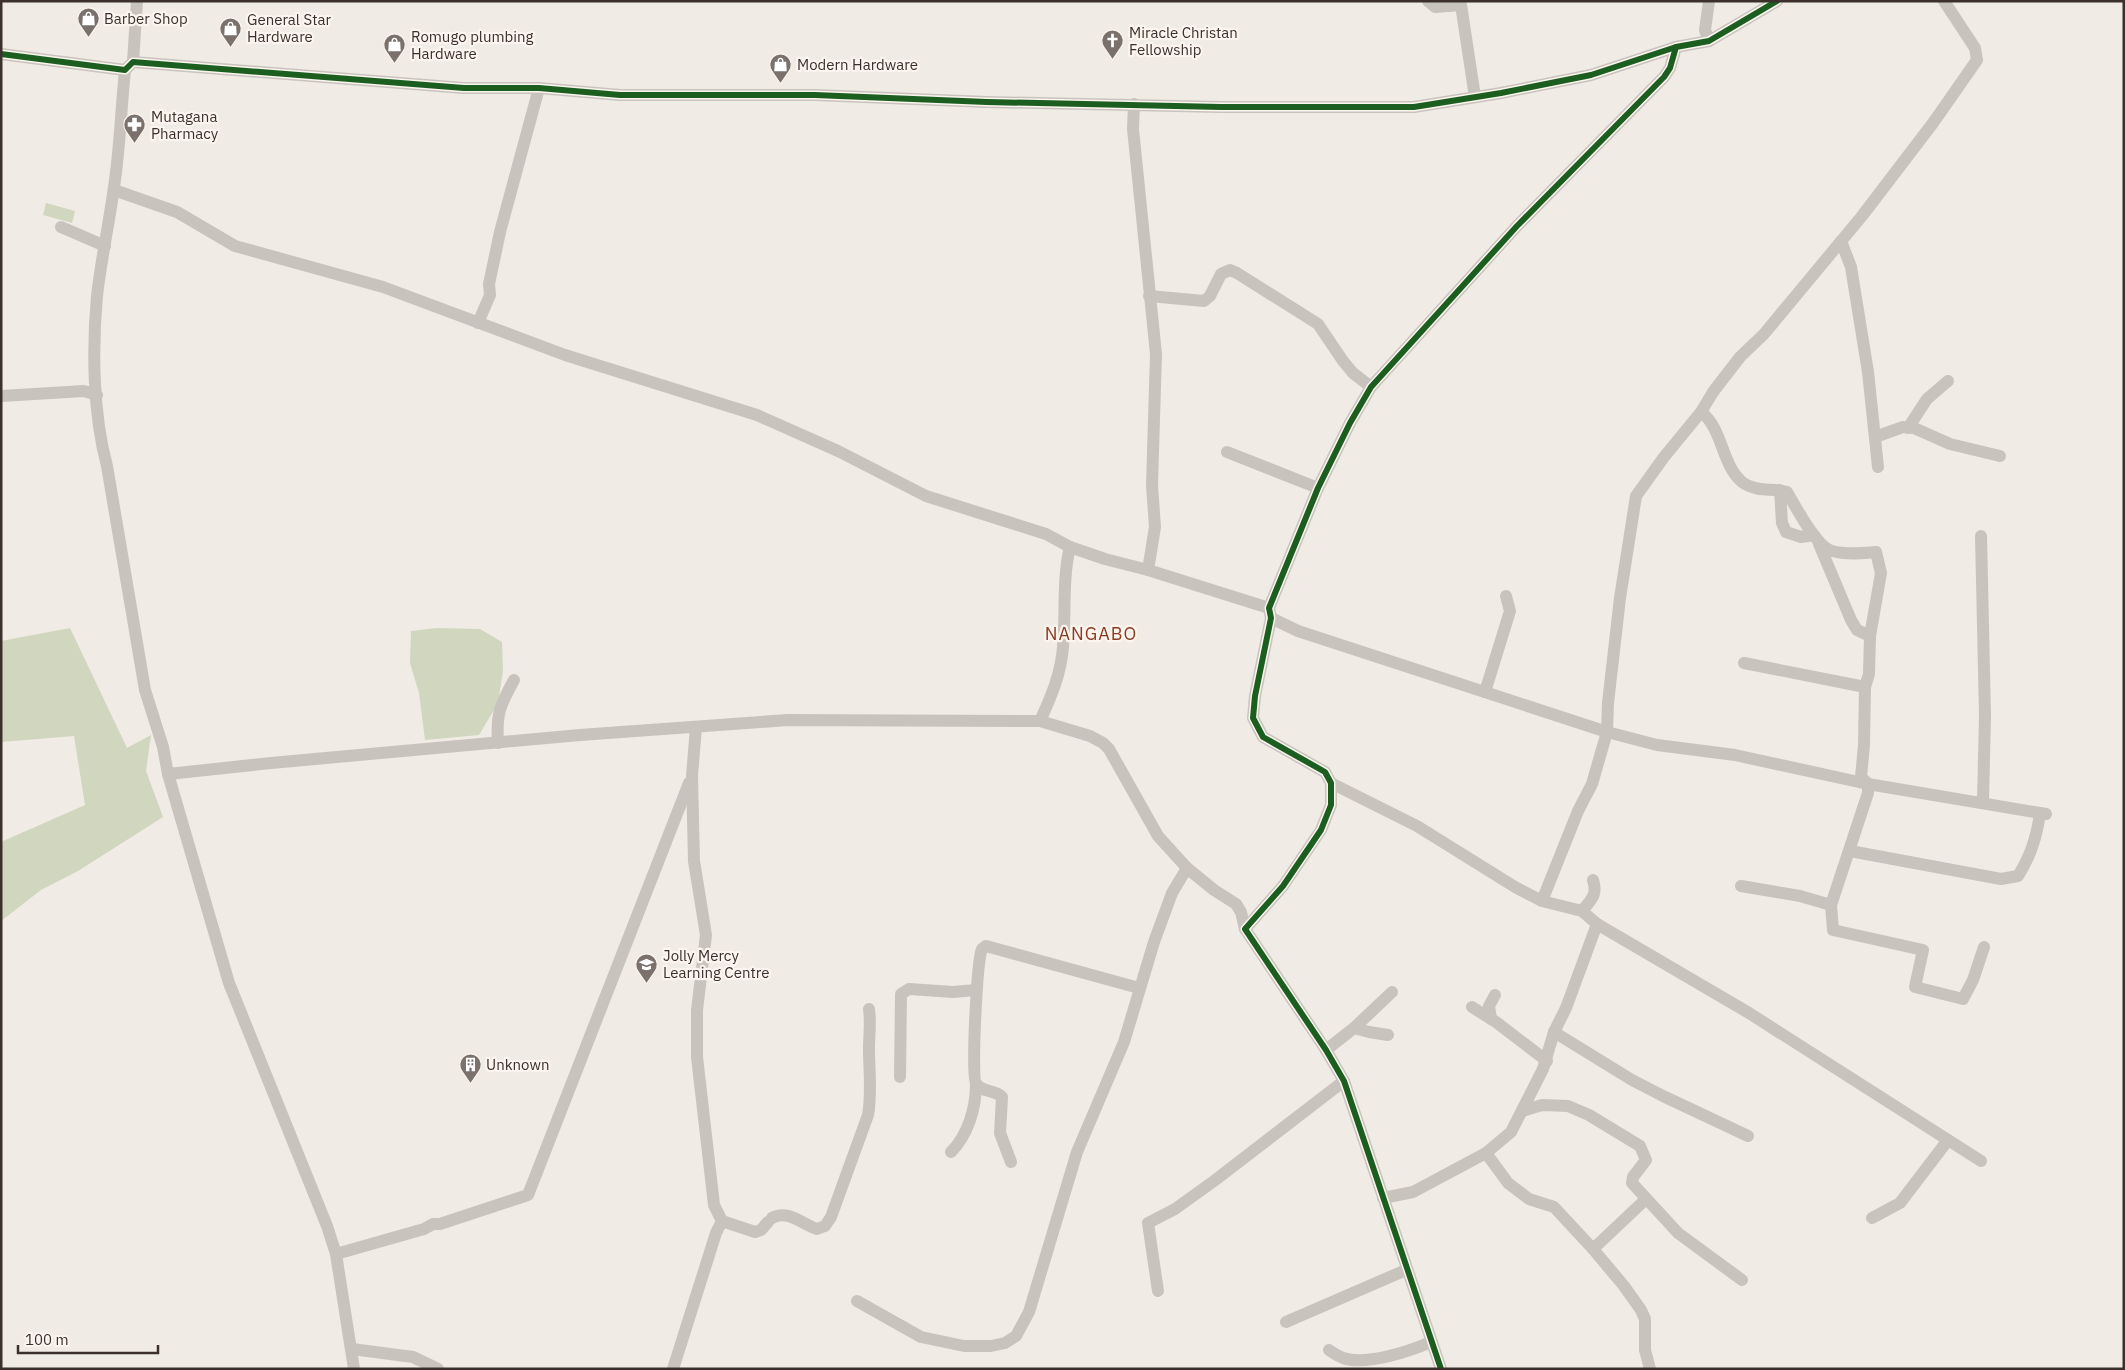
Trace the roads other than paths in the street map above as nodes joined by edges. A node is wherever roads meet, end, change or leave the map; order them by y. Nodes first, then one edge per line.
1 (137, 1) edge
2 (1428, 1) edge
3 (1709, 1) edge
4 (1777, 1) edge
5 (1944, 1) edge
6 (1709, 41) junction
7 (1676, 48) junction
8 (1, 54) edge
9 (129, 66) junction
10 (539, 88) junction
11 (1475, 97) junction
12 (1134, 104) junction
13 (114, 190) junction
14 (61, 227) dead end
15 (1841, 241) junction
16 (105, 246) junction
17 (1149, 296) junction
18 (478, 323) junction
19 (1948, 381) dead end
20 (1371, 387) junction
21 (97, 395) junction
22 (1, 396) edge
23 (1701, 412) junction
24 (1908, 428) junction
25 (1875, 437) junction
26 (1227, 452) dead end
27 (2000, 456) dead end
28 (1878, 467) dead end
29 (1318, 488) junction
30 (1780, 490) junction
31 (1815, 536) junction
32 (1981, 536) dead end
33 (1070, 547) junction
34 (1148, 570) junction
35 (1506, 596) dead end
36 (1270, 613) junction
37 (1870, 636) junction
38 (1744, 663) dead end
39 (514, 680) dead end
40 (1865, 687) junction
41 (1486, 692) junction
42 (1040, 721) junction
43 (696, 727) junction
44 (1607, 732) junction
45 (498, 743) junction
46 (168, 774) junction
47 (692, 776) junction
48 (1330, 783) junction
49 (1868, 784) junction
50 (1983, 802) junction
51 (1850, 851) junction
52 (1187, 868) junction
53 (1593, 880) dead end
54 (1741, 886) dead end
55 (1542, 901) junction
56 (1831, 905) junction
57 (1582, 911) junction
58 (1597, 924) junction
59 (1244, 929) junction
60 (1984, 947) dead end
61 (1139, 988) junction
62 (976, 990) junction
63 (1392, 992) dead end
64 (1495, 995) dead end
65 (1472, 1008) dead end
66 (869, 1009) dead end
67 (1491, 1019) junction
68 (1354, 1028) junction
69 (1554, 1032) junction
70 (1388, 1035) dead end
71 (1326, 1050) junction
72 (1547, 1061) junction
73 (900, 1077) dead end
74 (1344, 1082) junction
75 (976, 1084) junction
76 (1522, 1111) junction
77 (1748, 1136) dead end
78 (1948, 1140) junction
79 (951, 1152) dead end
80 (1486, 1154) junction
81 (1981, 1161) dead end
82 (1011, 1162) dead end
83 (1383, 1198) junction
84 (1646, 1199) junction
85 (1872, 1218) dead end
86 (722, 1221) junction
87 (1594, 1249) junction
88 (336, 1254) junction
89 (1406, 1270) junction
90 (1742, 1280) dead end
91 (1158, 1291) dead end
92 (857, 1301) dead end
93 (1286, 1322) dead end
94 (1432, 1342) junction
95 (352, 1349) junction
96 (1329, 1350) dead end
97 (354, 1369) edge
98 (438, 1369) edge
99 (673, 1369) edge
100 (1441, 1369) edge
101 (1650, 1369) edge

1 - 9 street
2 - 11 street
3 - 6 street
4 - 6 street
5 - 15 street
6 - 7 street
7 - 11 street
7 - 20 street
8 - 9 street
9 - 10 street
9 - 13 street
10 - 12 street
10 - 18 street
11 - 12 street
12 - 17 street
13 - 16 street
13 - 18 street
14 - 16 street
15 - 23 street
15 - 25 street
16 - 21 street
17 - 20 street
17 - 34 street
18 - 33 street
19 - 24 street
20 - 29 street
21 - 22 street
21 - 46 street
23 - 30 street
23 - 44 street
24 - 25 street
24 - 27 street
25 - 28 street
26 - 29 street
29 - 36 street
30 - 31 street
30 - 31 street
31 - 37 street
31 - 37 street
32 - 50 street
33 - 34 street
33 - 42 street
34 - 36 street
35 - 41 street
36 - 41 street
36 - 48 street
37 - 40 street
38 - 40 street
39 - 45 street
40 - 49 street
41 - 44 street
42 - 43 street
42 - 52 street
43 - 45 street
43 - 47 street
44 - 49 street
44 - 55 street
45 - 46 street
46 - 88 street
47 - 86 street
47 - 88 street
48 - 55 street
48 - 59 street
49 - 50 street
49 - 51 street
50 - 51 street
51 - 56 street
52 - 59 street
52 - 61 street
53 - 57 street
54 - 56 street
55 - 57 street
56 - 60 street
57 - 58 street
58 - 69 street
58 - 78 street
59 - 71 street
61 - 62 street
61 - 92 street
62 - 73 street
62 - 75 street
63 - 68 street
64 - 67 street
65 - 67 street
66 - 86 street
67 - 72 street
68 - 70 street
68 - 71 street
69 - 72 street
69 - 77 street
71 - 74 street
72 - 76 street
74 - 83 street
74 - 91 street
75 - 79 street
75 - 82 street
76 - 80 street
76 - 84 street
78 - 81 street
78 - 85 street
80 - 83 street
80 - 87 street
83 - 89 street
84 - 87 street
84 - 90 street
86 - 99 street
87 - 101 street
88 - 95 street
89 - 93 street
89 - 94 street
94 - 96 street
94 - 100 street
95 - 97 street
95 - 98 street

